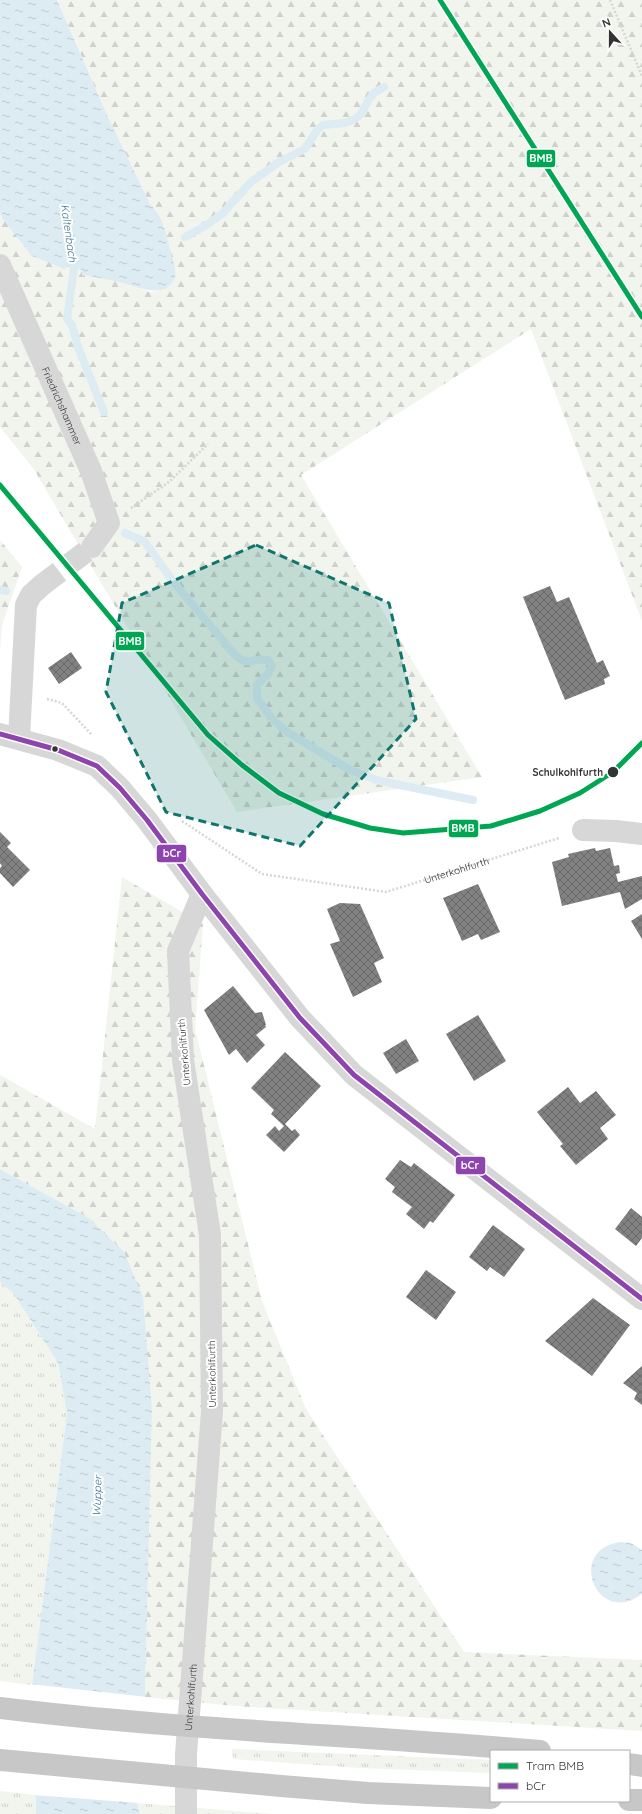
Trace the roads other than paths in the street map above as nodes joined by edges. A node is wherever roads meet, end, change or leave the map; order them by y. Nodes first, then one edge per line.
1 (0, 265) edge
2 (92, 547) tunnel mouth
3 (42, 585) tunnel mouth
4 (10, 736) edge
5 (583, 830) road end
6 (642, 834) edge
7 (202, 894) junction
8 (642, 1299) edge
9 (0, 1708) edge
10 (527, 1750) edge
11 (0, 1760) edge
12 (630, 1764) edge
13 (642, 1766) edge
14 (490, 1798) edge
15 (630, 1800) edge
16 (642, 1800) edge
17 (186, 1814) edge

1 - 2 street, Friedrichshammer
3 - 4 street
4 - 7 street
5 - 6 street
7 - 8 street
7 - 17 street, Unterkohlfurth
9 - 10 highway
11 - 14 highway
12 - 13 highway
15 - 16 highway

